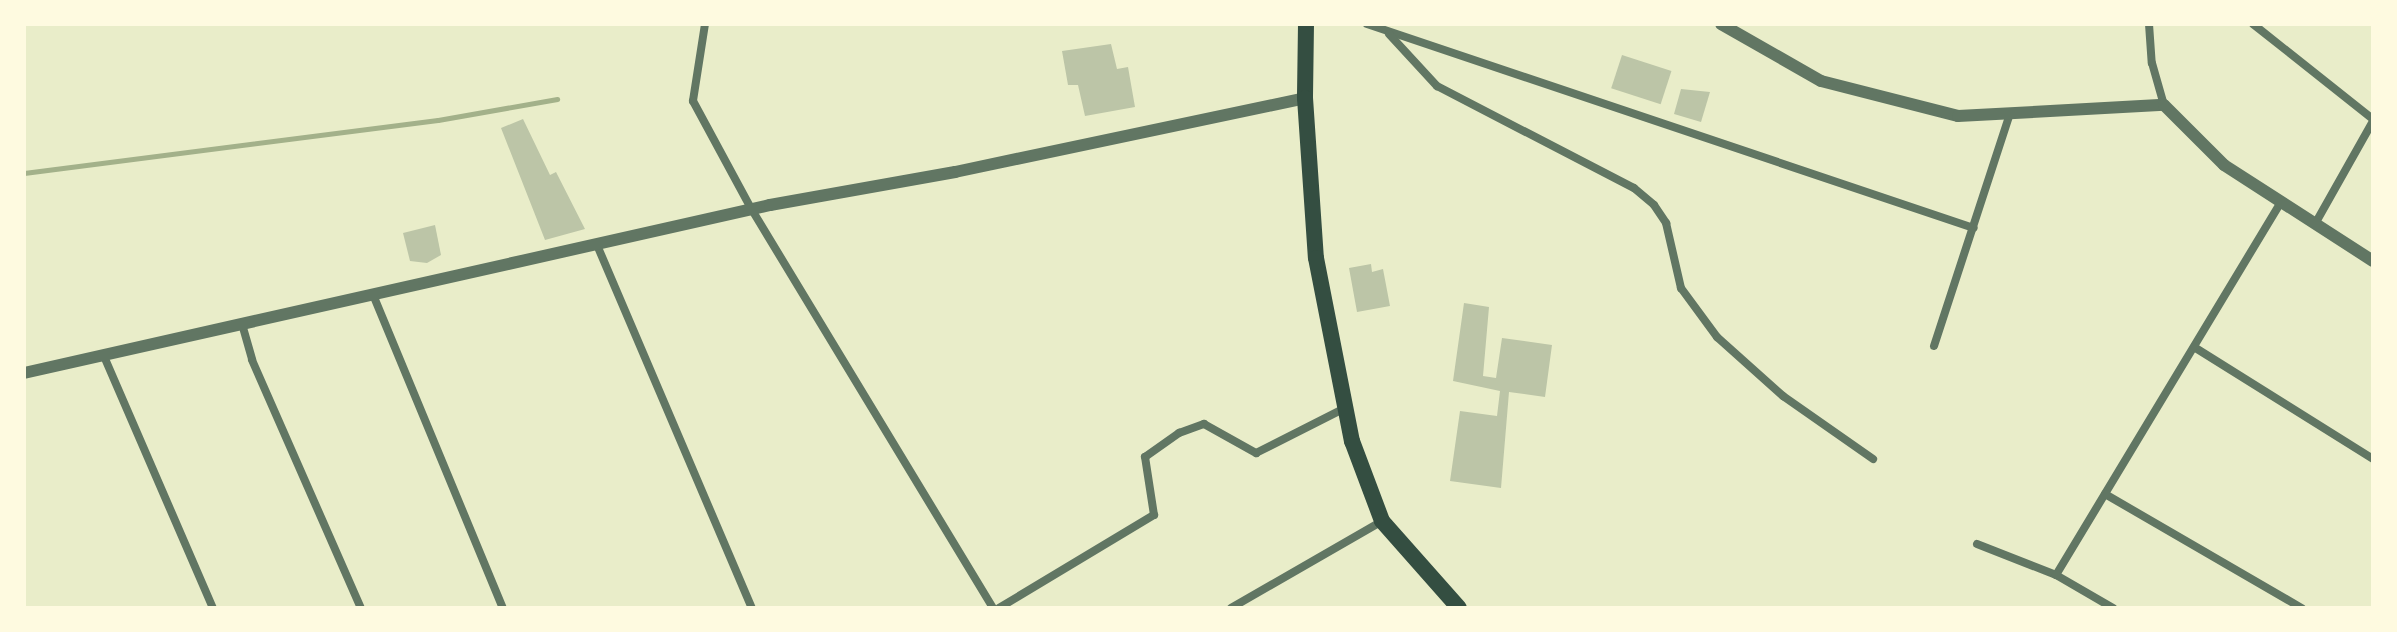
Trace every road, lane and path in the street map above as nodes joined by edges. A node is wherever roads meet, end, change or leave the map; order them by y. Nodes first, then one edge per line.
1 (705, 24) edge
2 (1306, 24) edge
3 (1367, 24) edge
4 (1721, 24) edge
5 (2149, 24) edge
6 (2253, 24) edge
7 (1389, 34) junction
8 (1305, 98) junction
9 (2164, 105) junction
10 (2010, 113) junction
11 (2373, 120) edge
12 (2280, 203) junction
13 (752, 210) junction
14 (2315, 224) junction
15 (1974, 228) junction
16 (597, 245) junction
17 (2373, 261) edge
18 (374, 297) junction
19 (242, 324) junction
20 (1934, 346) dead end
21 (2194, 347) junction
22 (103, 354) junction
23 (24, 373) edge
24 (1345, 408) junction
25 (1873, 459) dead end
26 (2373, 459) edge
27 (2105, 494) junction
28 (1382, 521) junction
29 (1977, 544) dead end
30 (2056, 575) junction
31 (213, 608) edge
32 (361, 608) edge
33 (503, 608) edge
34 (752, 608) edge
35 (993, 608) edge
36 (999, 608) edge
37 (1231, 608) edge
38 (1459, 608) edge
39 (2113, 608) edge
40 (2302, 608) edge

1 - 13 street
2 - 8 main road
3 - 7 street
4 - 10 street
5 - 9 street
6 - 11 street
7 - 15 street
7 - 25 street
8 - 13 street
8 - 24 main road
9 - 10 street
9 - 12 street
10 - 15 street
11 - 14 street
12 - 14 street
12 - 21 street
13 - 16 street
13 - 35 street
14 - 17 street
15 - 20 street
16 - 18 street
16 - 34 street
18 - 19 street
18 - 33 street
19 - 22 street
19 - 32 street
21 - 26 street
21 - 27 street
22 - 23 street
22 - 31 street
24 - 28 main road
24 - 36 street
27 - 30 street
27 - 40 street
28 - 37 street
28 - 38 main road
29 - 30 street
30 - 39 street

